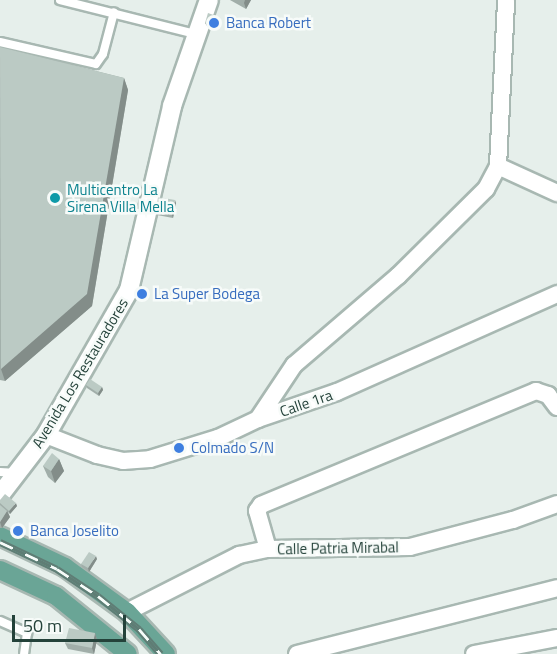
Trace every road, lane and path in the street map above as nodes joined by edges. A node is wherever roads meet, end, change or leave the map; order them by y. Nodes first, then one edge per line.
1 (60, 0) edge
2 (208, 0) edge
3 (506, 0) edge
4 (114, 12) junction
5 (195, 34) junction
6 (0, 42) edge
7 (498, 166) junction
8 (557, 193) edge
9 (557, 294) edge
10 (557, 406) edge
11 (258, 419) junction
12 (46, 435) junction
13 (8, 473) edge
14 (0, 495) edge
15 (557, 504) edge
16 (0, 536) edge
17 (268, 549) junction
18 (0, 570) edge
19 (557, 588) edge
20 (127, 612) junction
21 (0, 621) edge
22 (557, 638) edge
23 (111, 646) edge
24 (24, 654) edge
25 (128, 654) edge
26 (165, 654) edge
27 (297, 654) edge
28 (474, 654) edge

1 - 4 lane
2 - 5 street, Avenida Los Restauradores
3 - 7 street
4 - 5 lane
4 - 6 lane
5 - 12 street, Avenida Los Restauradores
7 - 8 street
7 - 11 street
9 - 11 street, Calle 1ra
10 - 17 street
11 - 12 street, Calle 1ra
12 - 13 street, Avenida Los Restauradores
13 - 14 street, Avenida Los Restauradores
15 - 17 street, Calle Patria Mirabal
16 - 20 main road
17 - 20 street, Calle Patria Mirabal
18 - 23 main road
19 - 27 street
20 - 26 main road
21 - 24 lane
22 - 28 street
23 - 25 main road

